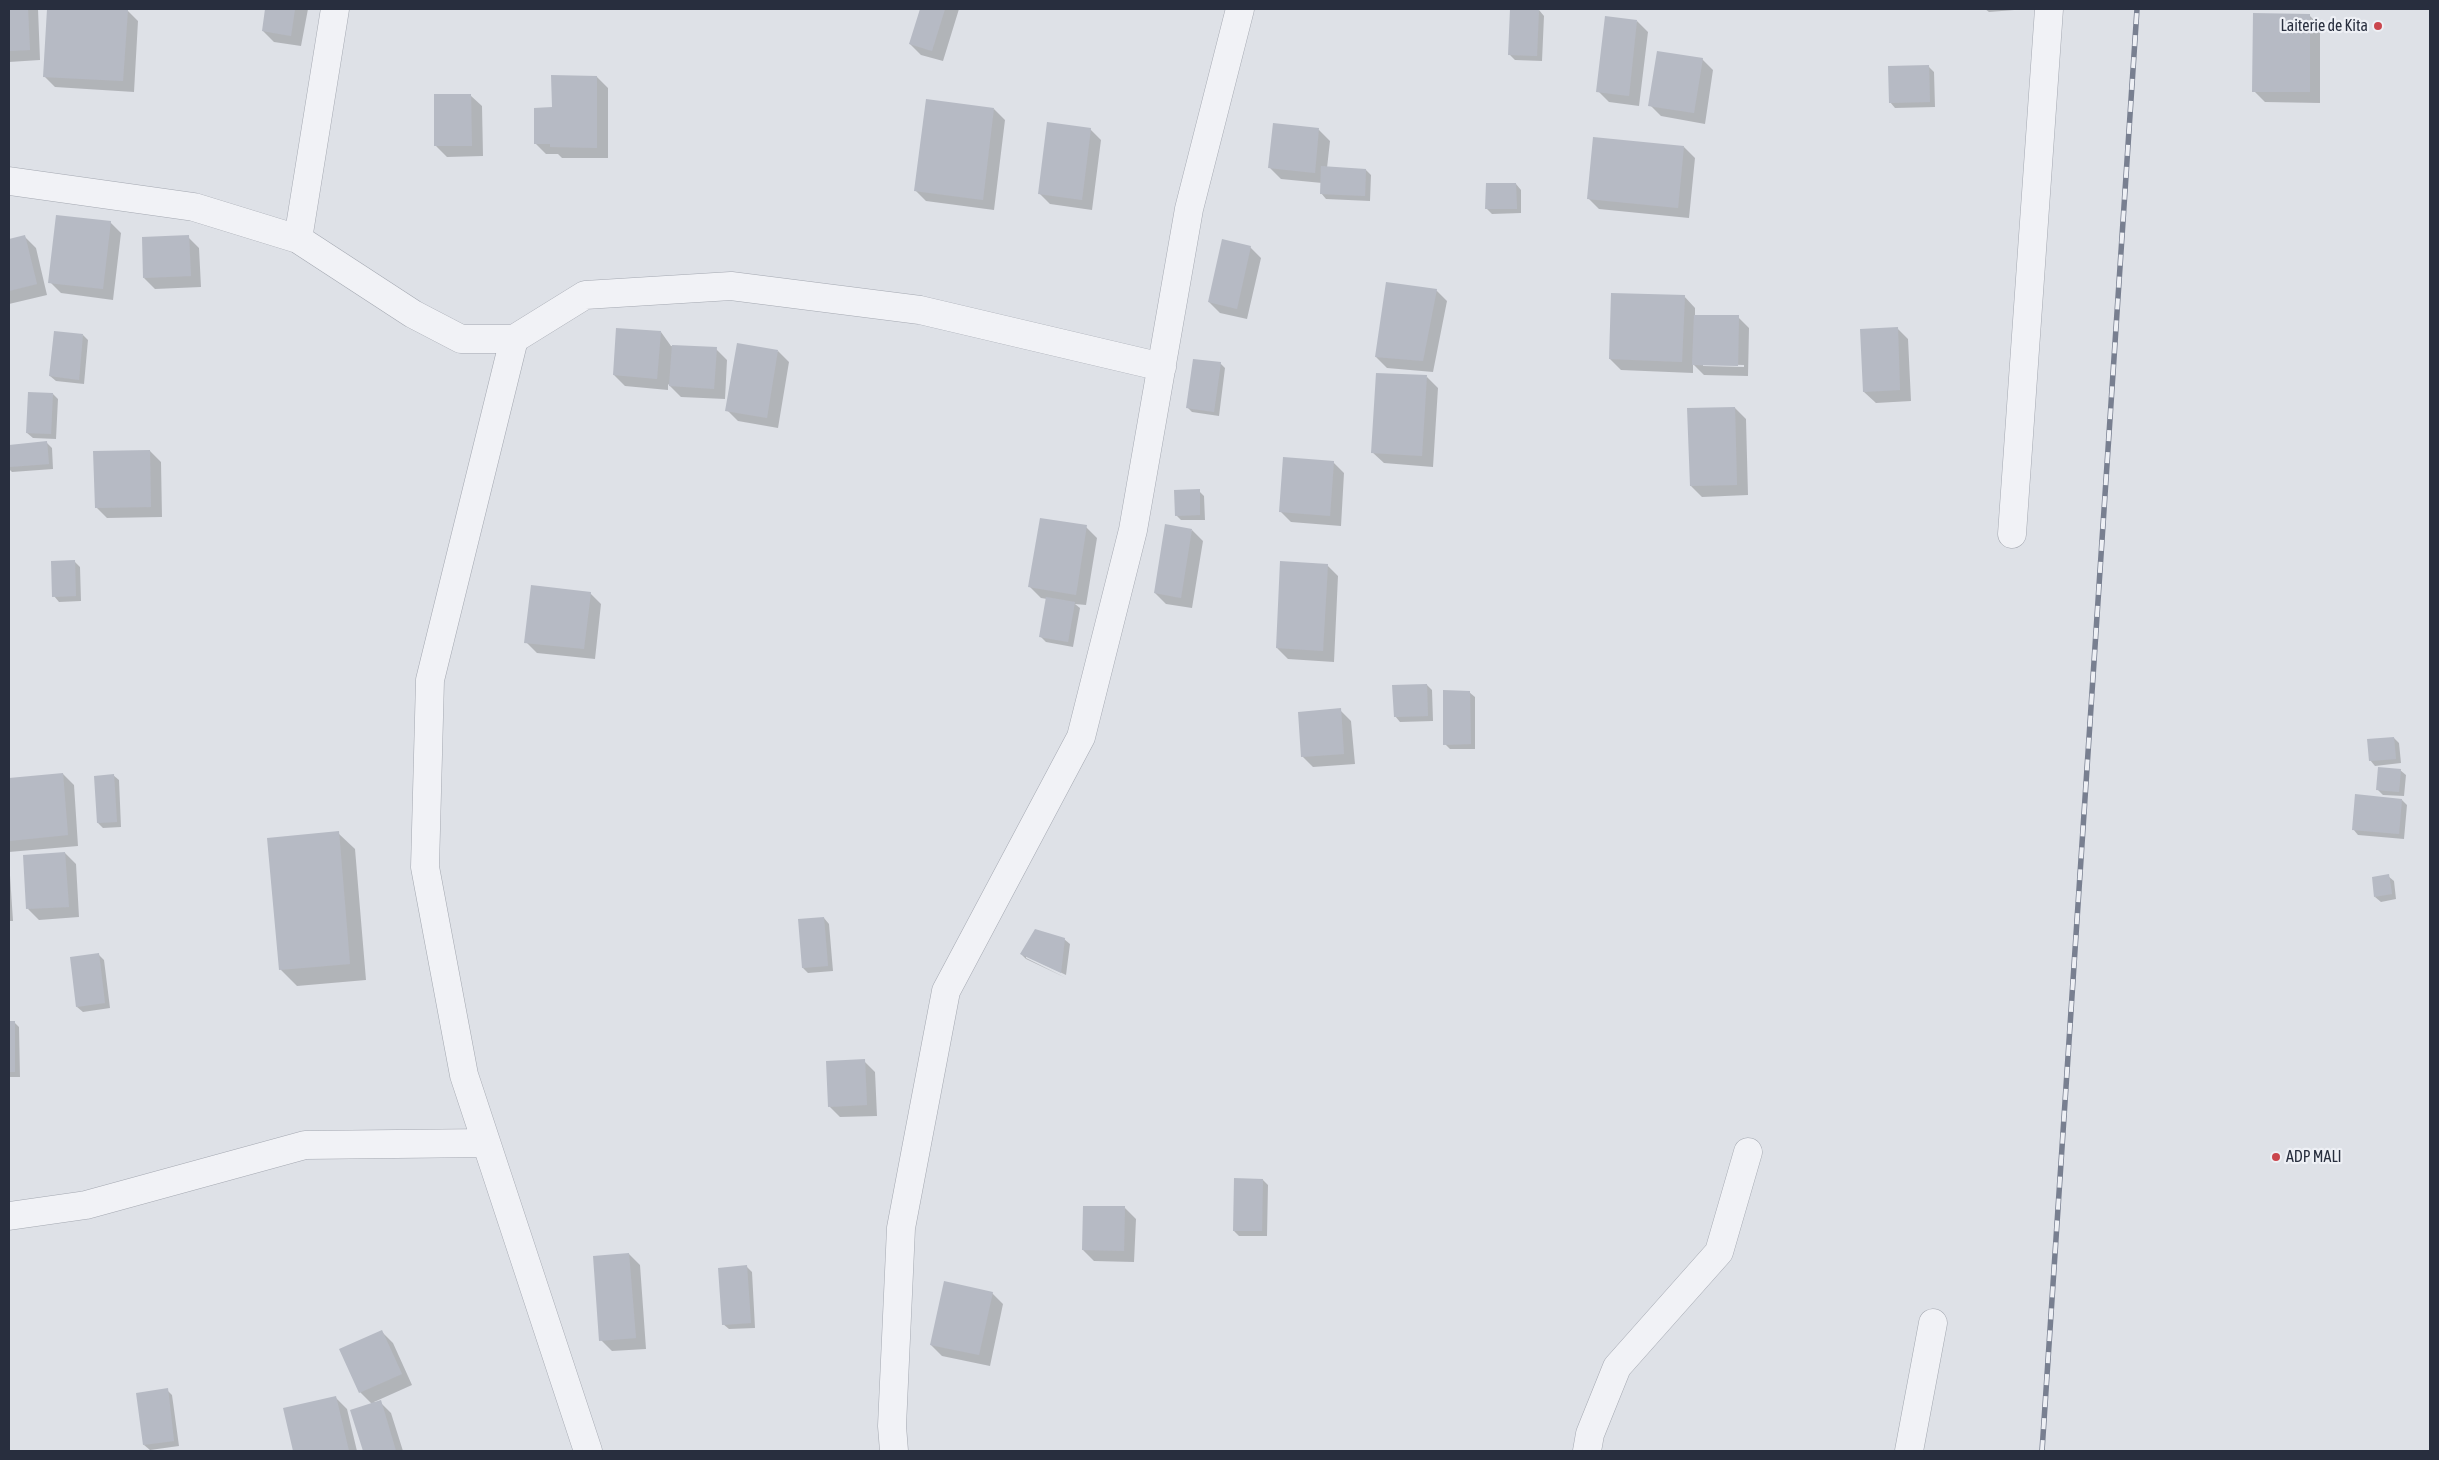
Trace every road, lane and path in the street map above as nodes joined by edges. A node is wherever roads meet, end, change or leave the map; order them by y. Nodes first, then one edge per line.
1 (335, 9) edge
2 (1240, 9) edge
3 (2049, 9) edge
4 (9, 181) edge
5 (298, 239) junction
6 (514, 339) junction
7 (1162, 367) junction
8 (2012, 534) dead end
9 (486, 1143) junction
10 (1748, 1152) dead end
11 (9, 1216) edge
12 (1933, 1323) dead end
13 (588, 1451) edge
14 (894, 1451) edge
15 (1587, 1451) edge
16 (1909, 1451) edge

1 - 5 street
2 - 7 street
3 - 8 street
4 - 5 street
5 - 6 street
6 - 7 street
6 - 9 street
7 - 14 street
9 - 11 street
9 - 13 street
10 - 15 street
12 - 16 street

